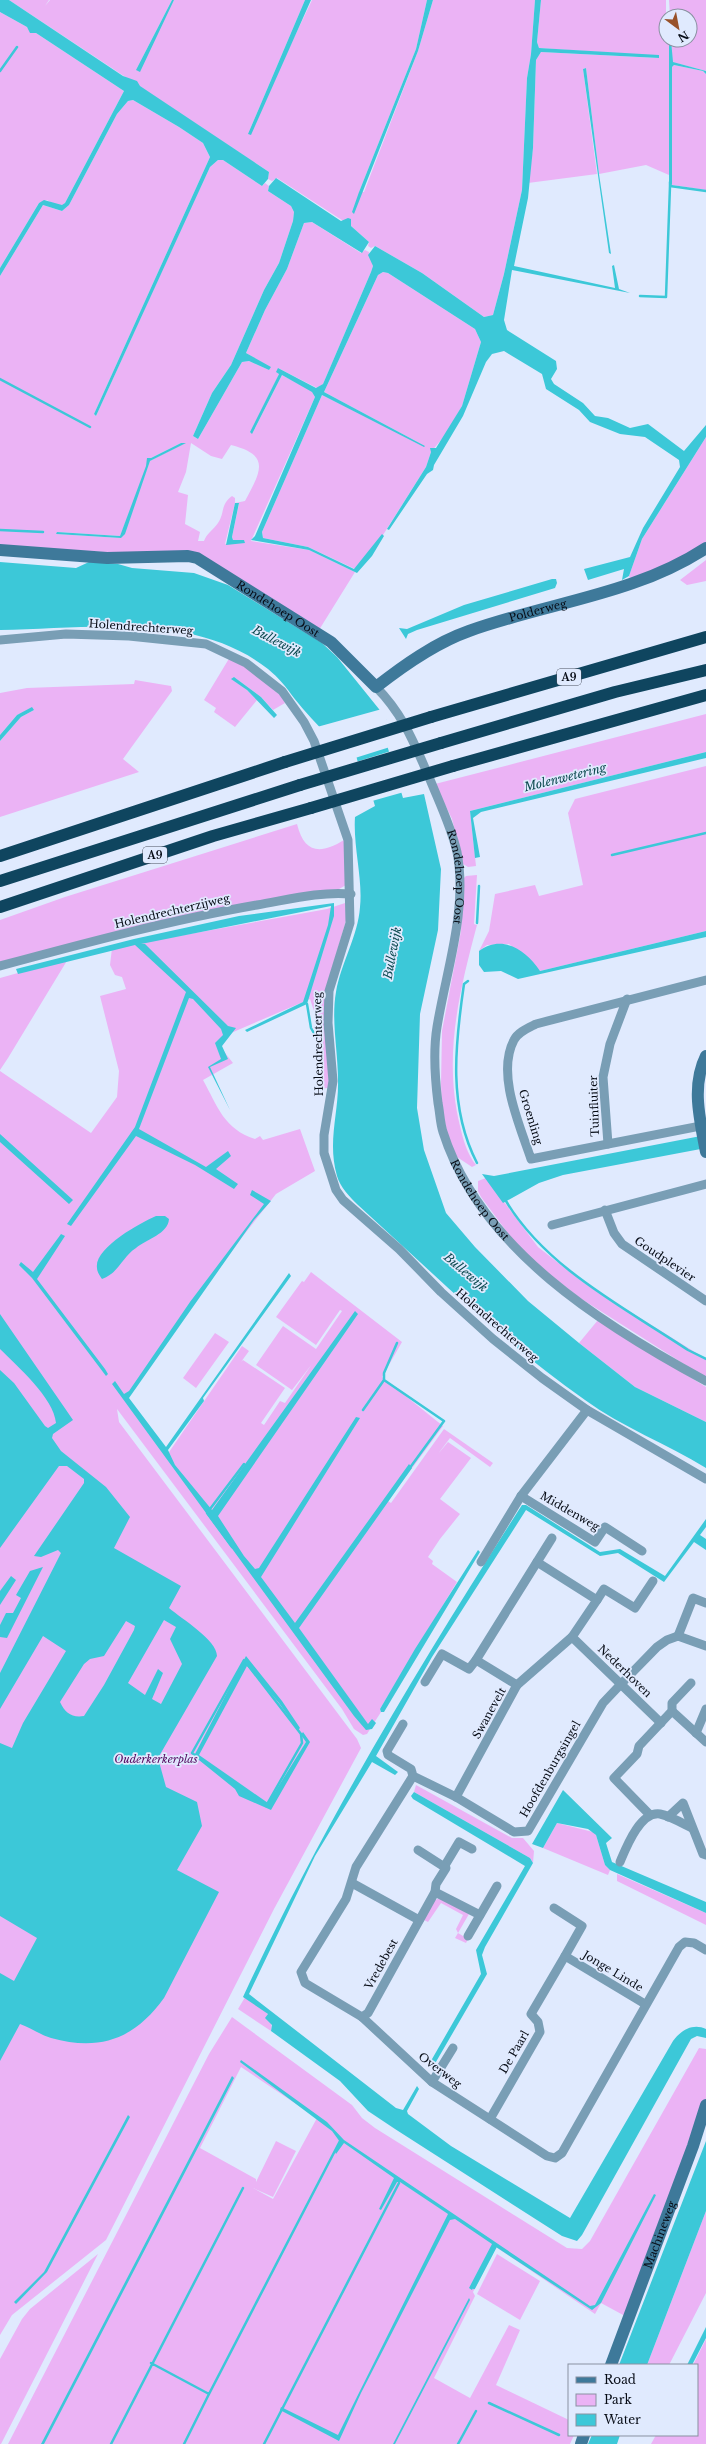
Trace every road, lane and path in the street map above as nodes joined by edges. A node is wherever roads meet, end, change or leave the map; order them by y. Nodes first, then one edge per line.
1 (706, 548) edge
2 (0, 550) edge
3 (706, 637) edge
4 (0, 640) edge
5 (706, 670) edge
6 (376, 687) junction
7 (706, 695) edge
8 (0, 856) edge
9 (0, 881) edge
10 (351, 894) junction
11 (0, 907) edge
12 (0, 966) edge
13 (706, 980) edge
14 (627, 999) junction
15 (706, 1056) edge
16 (703, 1127) edge
17 (608, 1144) junction
18 (706, 1152) edge
19 (706, 1184) edge
20 (605, 1210) junction
21 (552, 1225) dead end
22 (706, 1301) edge
23 (706, 1381) edge
24 (587, 1410) junction
25 (706, 1479) edge
26 (521, 1496) junction
27 (552, 1538) dead end
28 (642, 1551) dead end
29 (481, 1562) dead end
30 (537, 1562) junction
31 (653, 1581) dead end
32 (597, 1600) junction
33 (706, 1603) edge
34 (678, 1636) junction
35 (572, 1637) junction
36 (706, 1646) edge
37 (476, 1660) junction
38 (425, 1682) dead end
39 (691, 1683) dead end
40 (621, 1684) junction
41 (517, 1685) junction
42 (706, 1709) edge
43 (672, 1711) junction
44 (661, 1723) junction
45 (403, 1724) dead end
46 (696, 1733) junction
47 (706, 1742) edge
48 (413, 1776) junction
49 (456, 1797) junction
50 (650, 1816) junction
51 (668, 1817) junction
52 (692, 1828) junction
53 (472, 1849) dead end
54 (418, 1850) dead end
55 (706, 1855) edge
56 (620, 1862) dead end
57 (444, 1866) junction
58 (352, 1883) junction
59 (497, 1886) dead end
60 (435, 1892) junction
61 (554, 1908) dead end
62 (480, 1915) junction
63 (419, 1920) junction
64 (468, 1936) dead end
65 (706, 1950) edge
66 (565, 1956) junction
67 (645, 2004) junction
68 (362, 2017) junction
69 (453, 2048) dead end
70 (432, 2082) junction
71 (706, 2105) edge
72 (490, 2119) junction
73 (611, 2364) edge

1 - 6 street, Polderweg
2 - 6 street, Rondehoep Oost
3 - 8 highway, A9, bridge
4 - 10 street, Holendrechterweg
5 - 9 highway, A9, bridge
6 - 23 street, Rondehoep Oost
7 - 11 highway, A9, bridge
10 - 12 street, Holendrechterzijweg
10 - 24 street, Holendrechterweg
13 - 14 street, Groenling
14 - 17 street, Tuinfluiter
14 - 17 street, Groenling
15 - 16 street
16 - 17 street, Groenling
16 - 18 street
19 - 20 street
20 - 21 street
20 - 22 street, Goudplevier
24 - 25 street, Holendrechterweg
24 - 26 street, Middenweg
26 - 28 street, Middenweg
26 - 29 street, Middenweg
27 - 30 street
30 - 32 street
30 - 37 street
31 - 32 street
32 - 35 street
33 - 34 street
34 - 36 street
34 - 40 street, Hoofdenburgsingel
35 - 40 street, Nederhoven
35 - 41 street
37 - 38 street
37 - 41 street, Swanevelt
39 - 43 street
40 - 44 street, Nederhoven
40 - 49 street, Hoofdenburgsingel
41 - 49 street, Swanevelt
42 - 46 street
43 - 44 street
43 - 46 street
44 - 50 street
45 - 48 street, Hoofdenburgsingel
46 - 47 street
48 - 49 street, Hoofdenburgsingel
48 - 58 street, Overweg
50 - 51 street
50 - 56 street
51 - 52 street
51 - 52 street
52 - 55 street
53 - 57 street, Vredebest
54 - 57 street
57 - 60 street, Vredebest
58 - 63 street
58 - 68 street, Overweg
59 - 62 street
60 - 62 street
60 - 63 street, Vredebest
61 - 66 street, Jonge Linde
62 - 64 street
63 - 68 street, Vredebest
65 - 67 street, Overweg
66 - 67 street, Jonge Linde
66 - 72 street, De Paarl
67 - 72 street, Overweg
68 - 70 street, Overweg
69 - 70 street
70 - 72 street, Overweg
71 - 73 street, Machineweg

